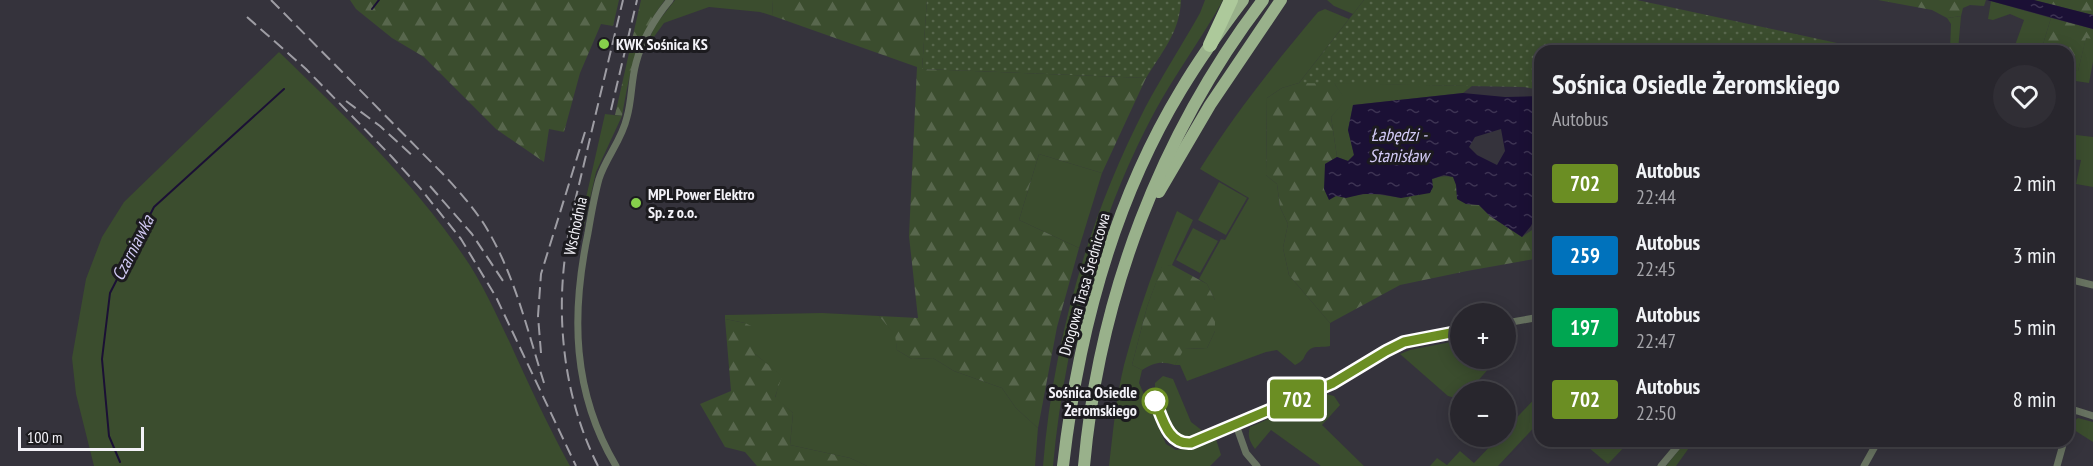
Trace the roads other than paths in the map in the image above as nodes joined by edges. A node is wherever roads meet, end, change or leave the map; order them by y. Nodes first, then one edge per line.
1 (670, 0) edge
2 (1239, 0) edge
3 (1281, 0) edge
4 (1260, 4) edge
5 (1210, 45) joint
6 (1133, 240) junction
7 (2074, 280) edge
8 (2093, 285) edge
9 (1534, 318) edge
10 (1516, 321) edge
11 (1450, 333) edge
12 (2074, 410) edge
13 (2093, 416) edge
14 (1677, 447) edge
15 (1875, 447) edge
16 (2062, 447) edge
17 (616, 466) edge
18 (1063, 466) edge
19 (1084, 466) edge
20 (1257, 466) edge
21 (1661, 466) edge
22 (1864, 466) edge
23 (2057, 466) edge

1 - 17 street, Wschodnia
2 - 5 highway
3 - 6 main road
4 - 6 main road, Drogowa Trasa Średnicowa
5 - 18 main road, Drogowa Trasa Średnicowa
6 - 19 main road, Drogowa Trasa Średnicowa
7 - 8 street
9 - 10 street
11 - 20 street
12 - 13 street
14 - 21 street
15 - 22 street
16 - 23 street

